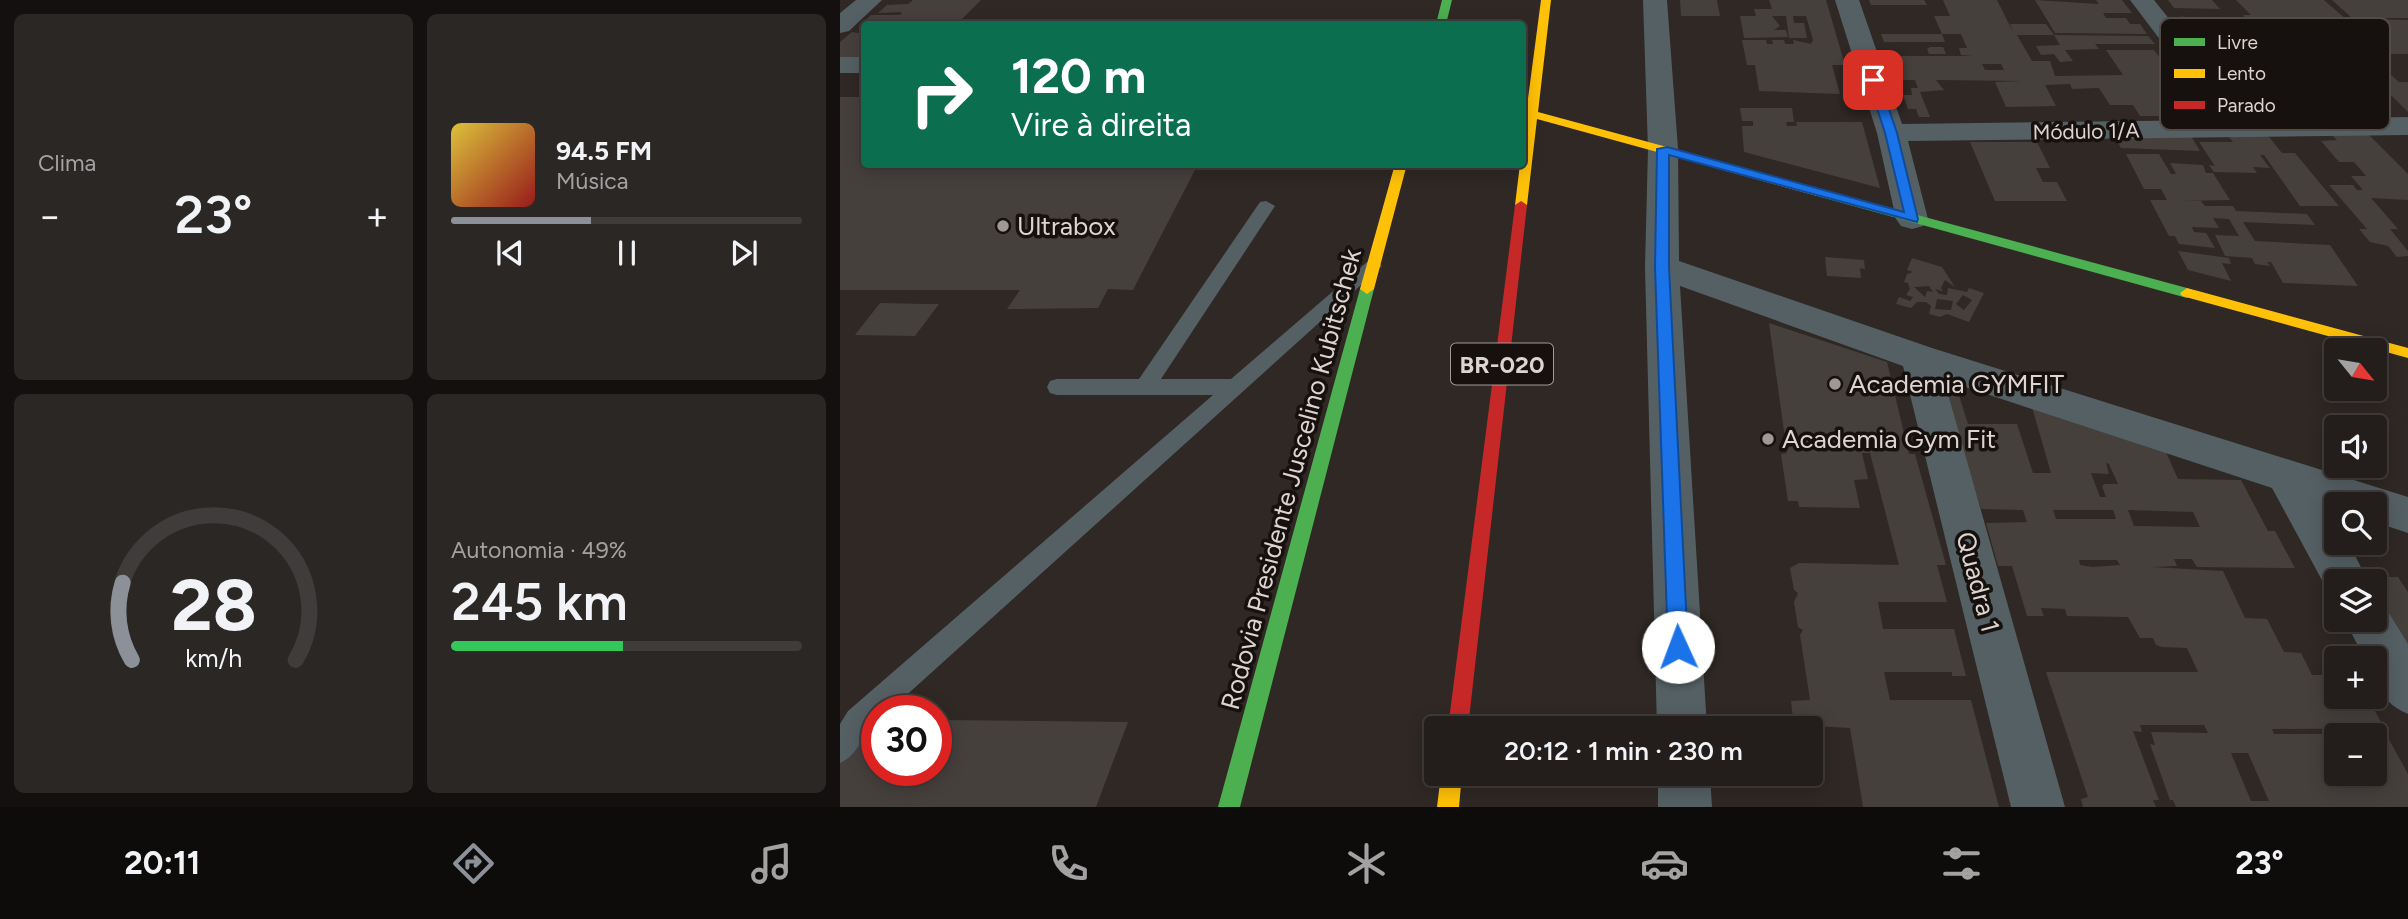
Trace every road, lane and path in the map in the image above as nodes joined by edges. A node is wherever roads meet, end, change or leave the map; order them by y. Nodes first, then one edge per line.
1 (870, 0) edge
2 (1447, 0) edge
3 (1546, 0) edge
4 (1655, 0) edge
5 (1846, 0) edge
6 (2142, 0) edge
7 (1442, 21) edge
8 (2160, 23) edge
9 (840, 26) edge
10 (840, 65) edge
11 (861, 65) edge
12 (1533, 114) junction
13 (2390, 126) edge
14 (2408, 126) edge
15 (2160, 130) edge
16 (1891, 133) junction
17 (1663, 149) junction
18 (1400, 168) edge
19 (1266, 206) dead end
20 (1912, 219) junction
21 (1374, 264) junction
22 (1662, 267) junction
23 (2408, 353) edge
24 (1919, 358) junction
25 (1057, 387) dead end
26 (1144, 387) junction
27 (1236, 387) junction
28 (2286, 475) junction
29 (2338, 492) edge
30 (2387, 508) edge
31 (2408, 515) edge
32 (2339, 569) edge
33 (2375, 632) edge
34 (2408, 690) edge
35 (1459, 716) edge
36 (1681, 716) edge
37 (840, 749) edge
38 (1451, 786) edge
39 (1684, 786) edge
40 (1229, 807) edge
41 (1448, 807) edge
42 (1685, 807) edge
43 (2038, 807) edge

1 - 9 street
2 - 7 main road
3 - 12 main road, BR-020
4 - 17 street
5 - 16 street
6 - 8 street
10 - 11 street
12 - 17 main road
12 - 35 main road, BR-020
13 - 14 street, Módulo 1/A
15 - 16 street, Módulo 1/A
16 - 20 street
17 - 20 main road
17 - 22 street
18 - 21 main road, Rodovia Presidente Juscelino Kubitschek
19 - 26 lane
20 - 23 main road
21 - 27 lane
21 - 40 main road, Rodovia Presidente Juscelino Kubitschek
22 - 24 street
22 - 36 street
24 - 28 street
24 - 43 street, Quadra 1
25 - 26 lane
26 - 27 lane
27 - 37 lane
28 - 29 street
28 - 32 street
30 - 31 street
33 - 34 street
38 - 41 main road
39 - 42 street

